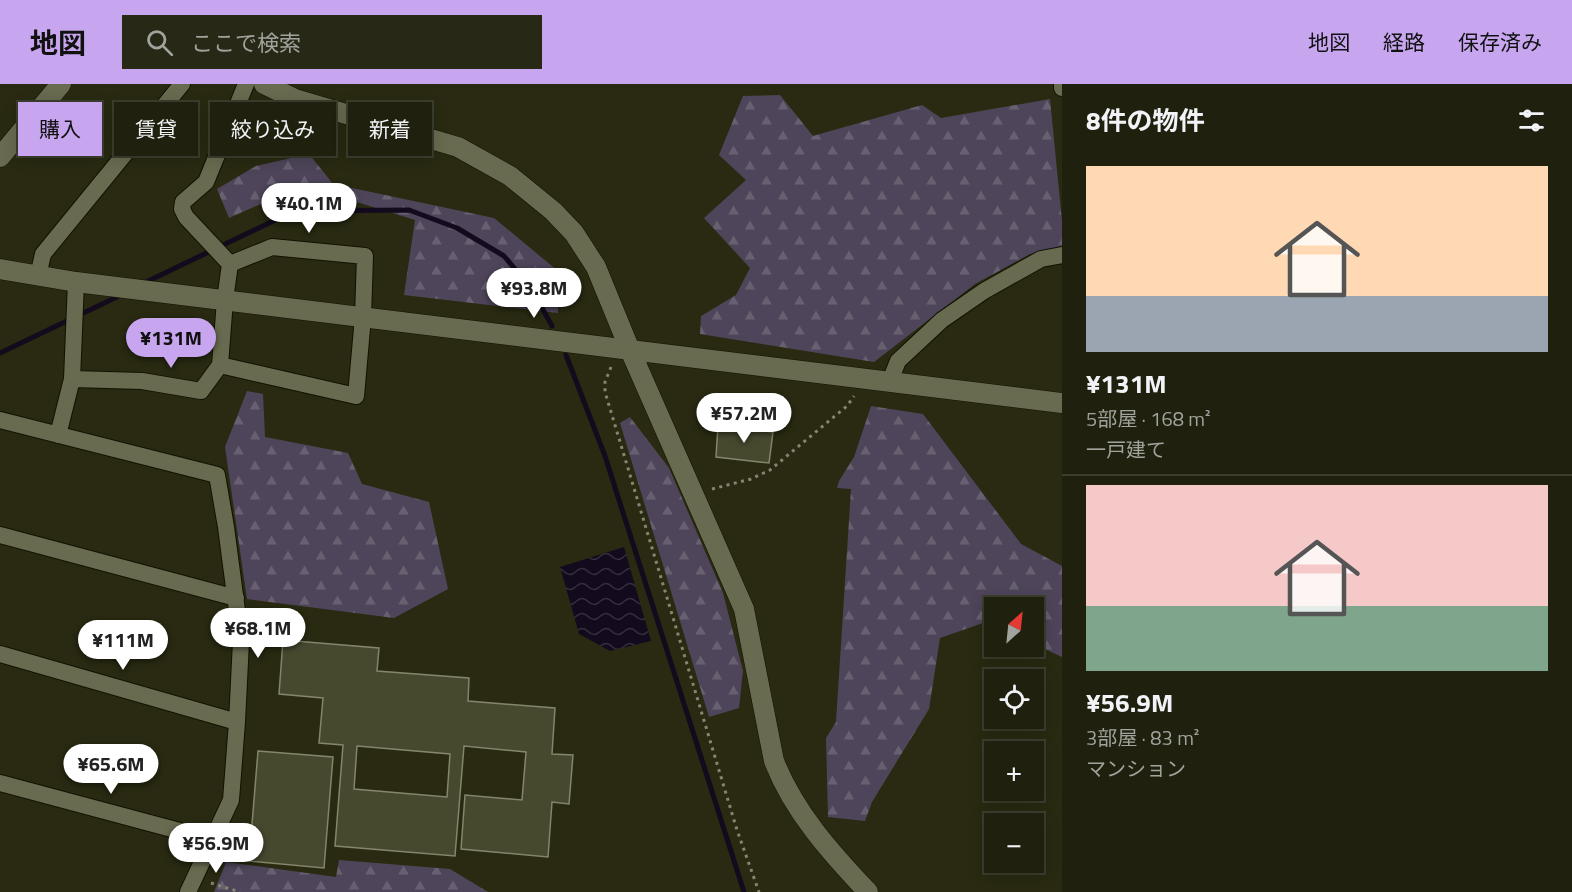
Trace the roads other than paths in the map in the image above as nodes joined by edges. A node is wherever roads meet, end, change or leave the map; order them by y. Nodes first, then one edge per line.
1 (61, 84) edge
2 (182, 84) edge
3 (246, 84) edge
4 (264, 84) edge
5 (0, 157) edge
6 (1062, 255) edge
7 (230, 264) junction
8 (0, 269) edge
9 (38, 276) junction
10 (76, 282) junction
11 (225, 300) junction
12 (363, 316) junction
13 (630, 350) junction
14 (220, 365) junction
15 (72, 379) junction
16 (890, 381) junction
17 (1062, 403) edge
18 (0, 420) edge
19 (58, 435) junction
20 (0, 535) edge
21 (236, 598) junction
22 (0, 654) edge
23 (237, 722) junction
24 (0, 783) edge
25 (213, 840) junction
26 (188, 892) edge
27 (868, 892) edge

1 - 5 street
2 - 9 street
3 - 7 street
4 - 13 street
6 - 16 street
7 - 11 street
7 - 12 street
8 - 9 street
9 - 10 street
10 - 11 street
10 - 15 street
11 - 12 street
11 - 14 street
12 - 13 street
12 - 14 street
13 - 16 street
13 - 27 street
14 - 15 street
15 - 19 street
16 - 17 street
18 - 19 street
19 - 21 street
20 - 21 street
21 - 23 street
22 - 23 street
23 - 25 street
24 - 25 street
25 - 26 street

